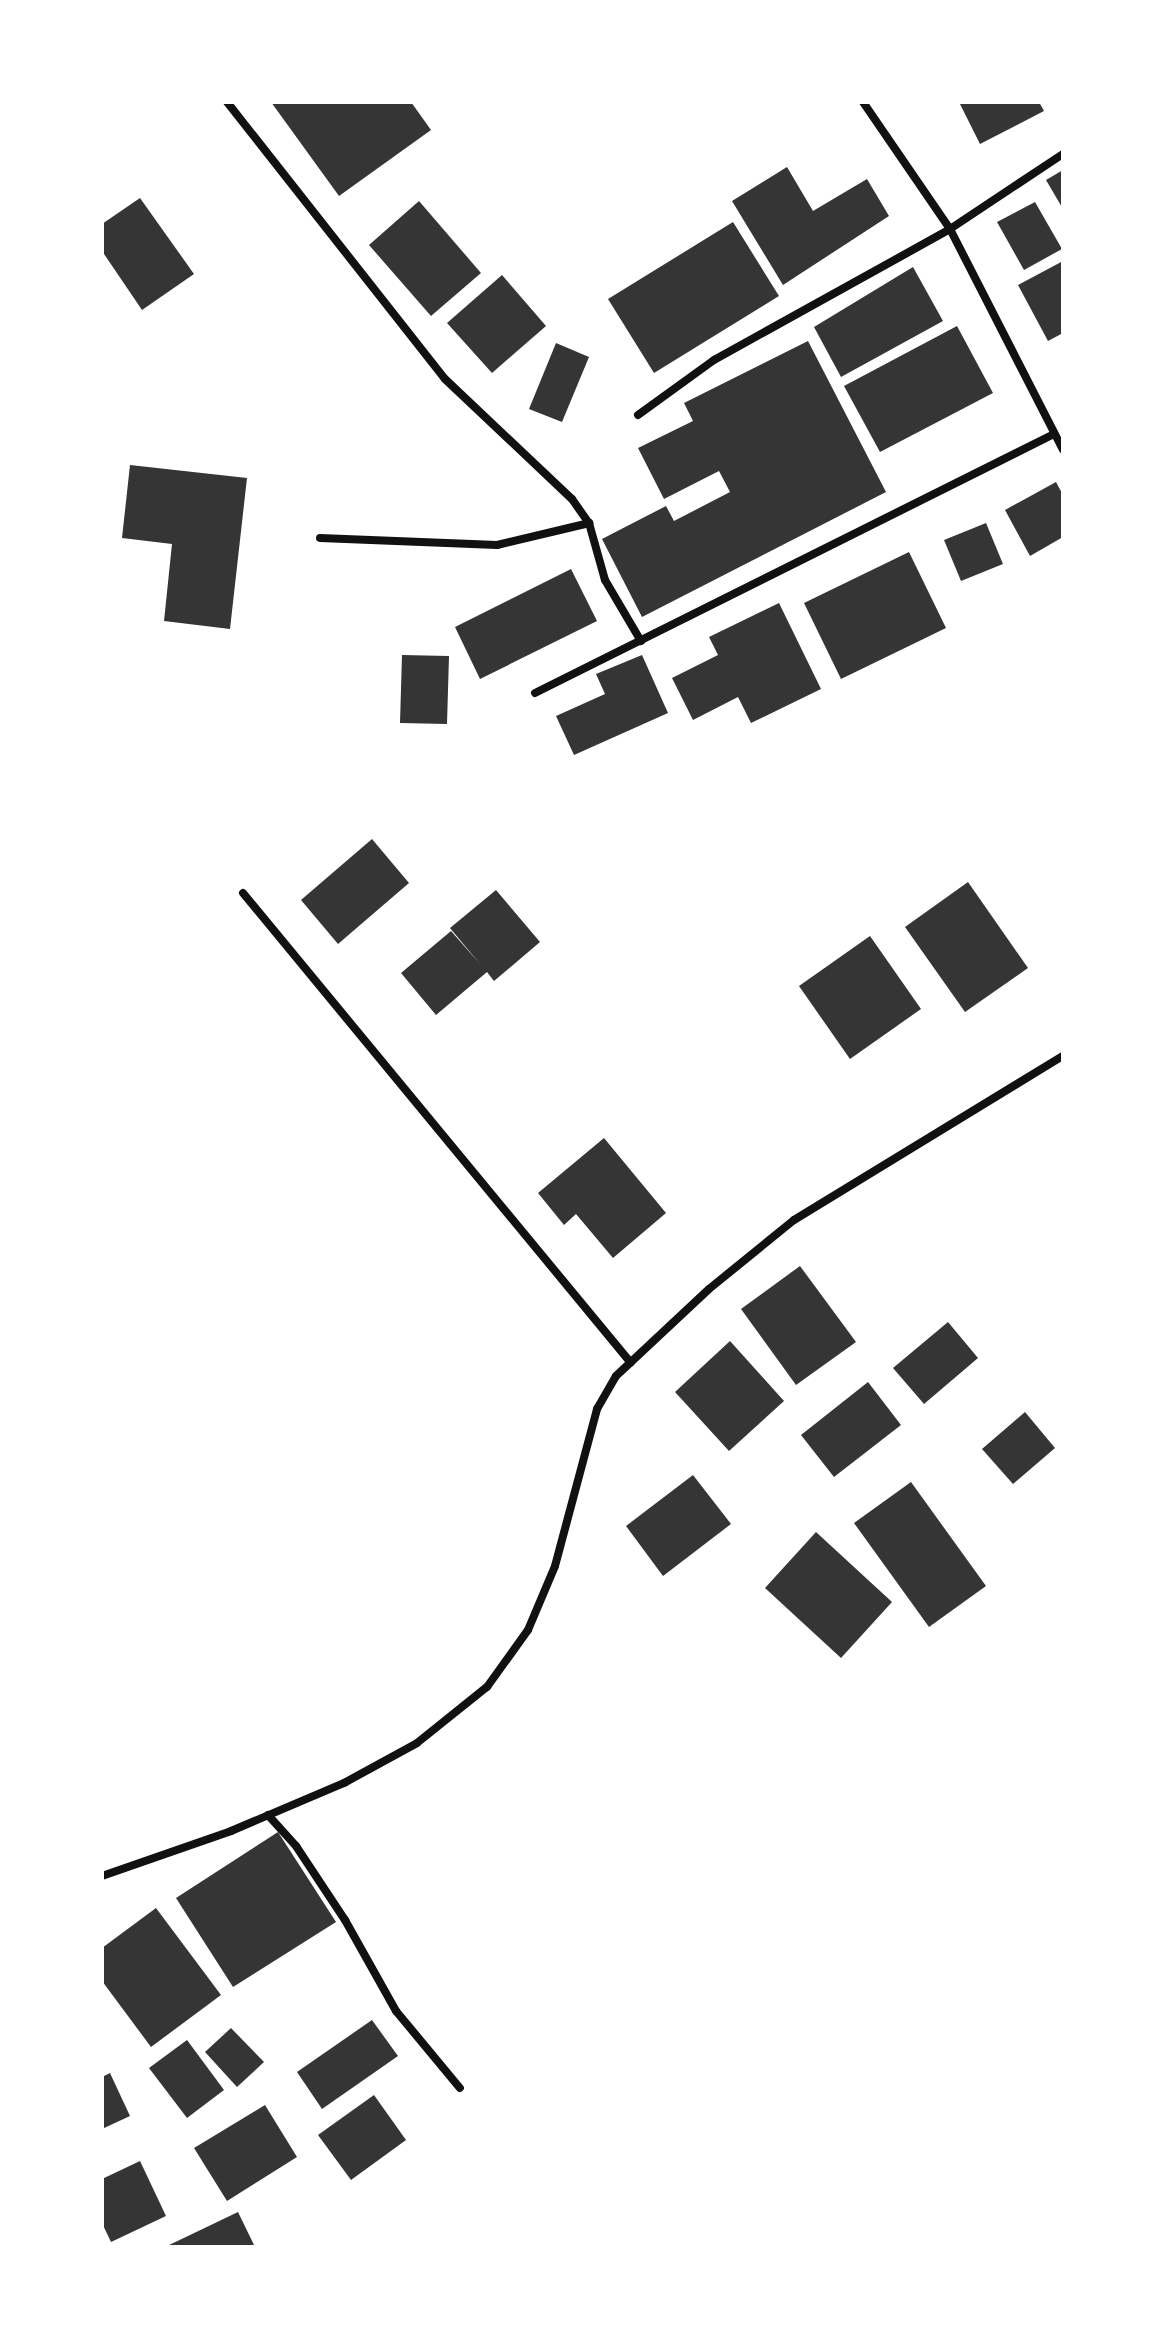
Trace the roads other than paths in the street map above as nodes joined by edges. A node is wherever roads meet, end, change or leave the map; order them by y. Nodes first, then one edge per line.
1 (227, 102) edge
2 (863, 102) edge
3 (1063, 154) edge
4 (950, 229) junction
5 (638, 415) dead end
6 (1054, 434) junction
7 (1063, 450) edge
8 (589, 523) junction
9 (320, 538) dead end
10 (641, 641) junction
11 (535, 693) dead end
12 (243, 893) dead end
13 (1063, 1056) edge
14 (631, 1363) junction
15 (268, 1815) junction
16 (102, 1876) edge
17 (460, 2088) dead end

1 - 8 street
2 - 4 street
3 - 4 street
4 - 5 street
4 - 6 street
6 - 7 street
6 - 10 street
8 - 9 street
8 - 10 street
10 - 11 street
12 - 14 street
13 - 14 street
14 - 15 street
15 - 16 street
15 - 17 street

